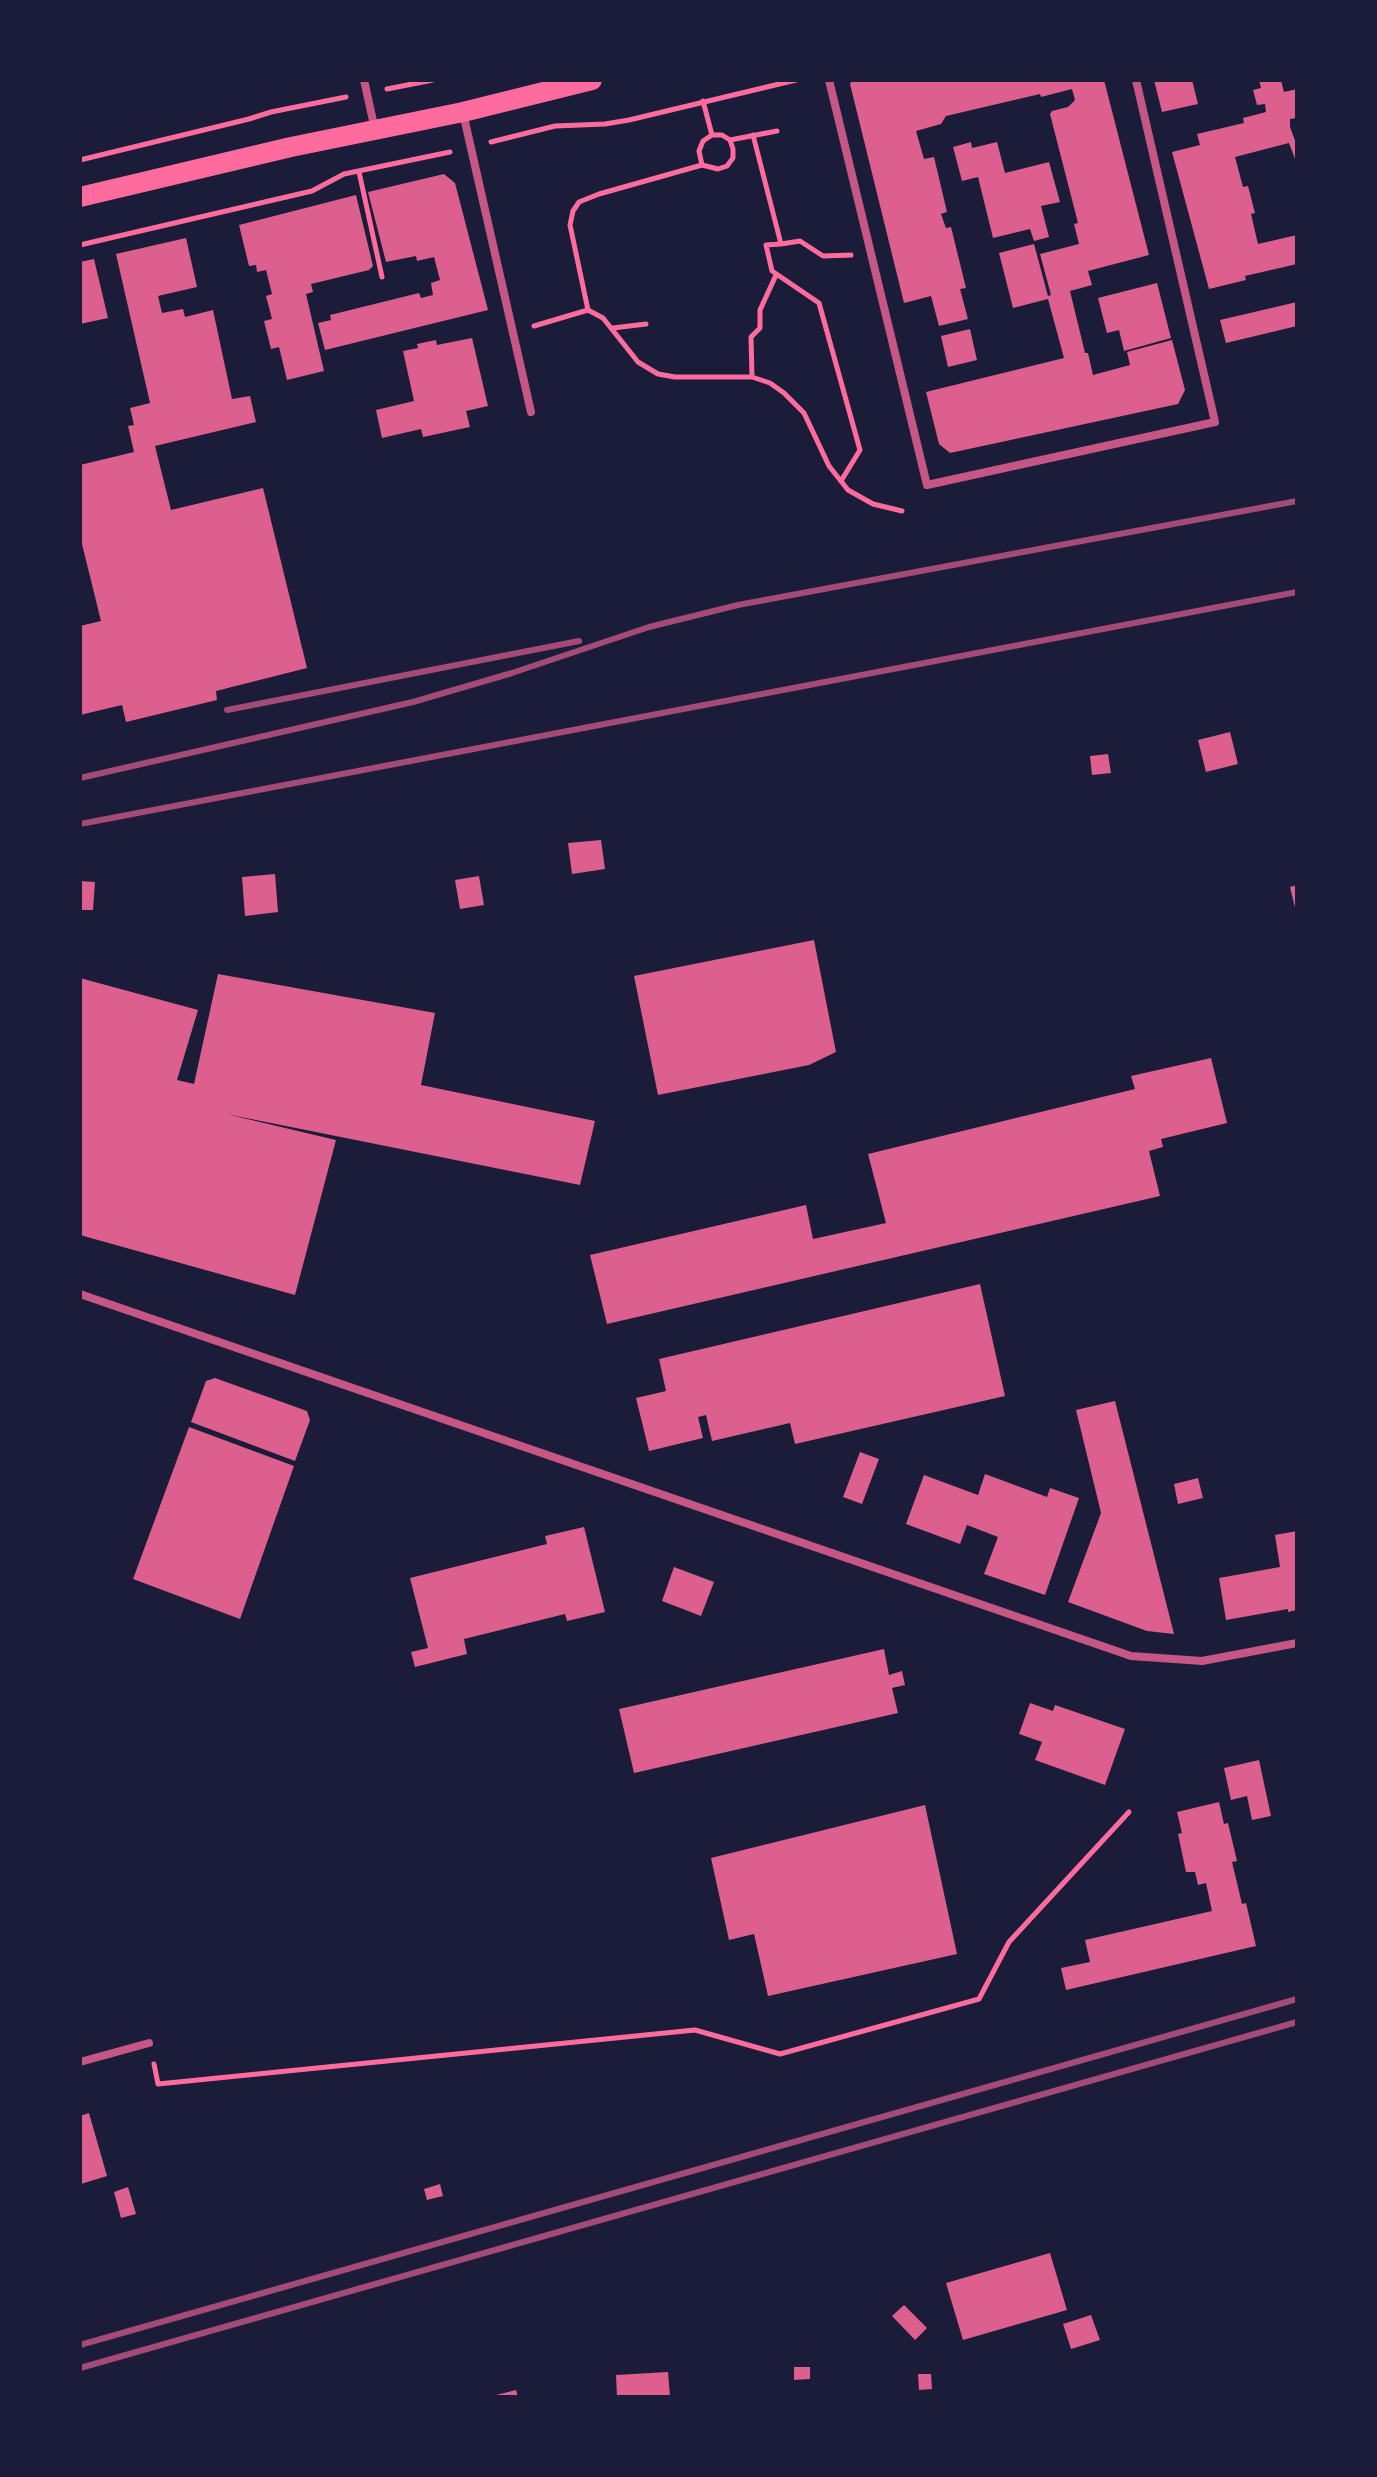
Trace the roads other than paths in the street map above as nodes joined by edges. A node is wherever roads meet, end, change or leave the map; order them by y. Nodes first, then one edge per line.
1 (364, 80) edge
2 (592, 80) edge
3 (829, 80) edge
4 (1136, 80) edge
5 (463, 112) junction
6 (375, 130) junction
7 (80, 197) edge
8 (531, 412) dead end
9 (80, 1294) edge
10 (1297, 1643) edge
11 (149, 2043) road end
12 (80, 2062) edge

1 - 6 street
2 - 5 main road
3 - 4 street
5 - 6 main road
5 - 8 street
6 - 7 main road
9 - 10 street
11 - 12 street

